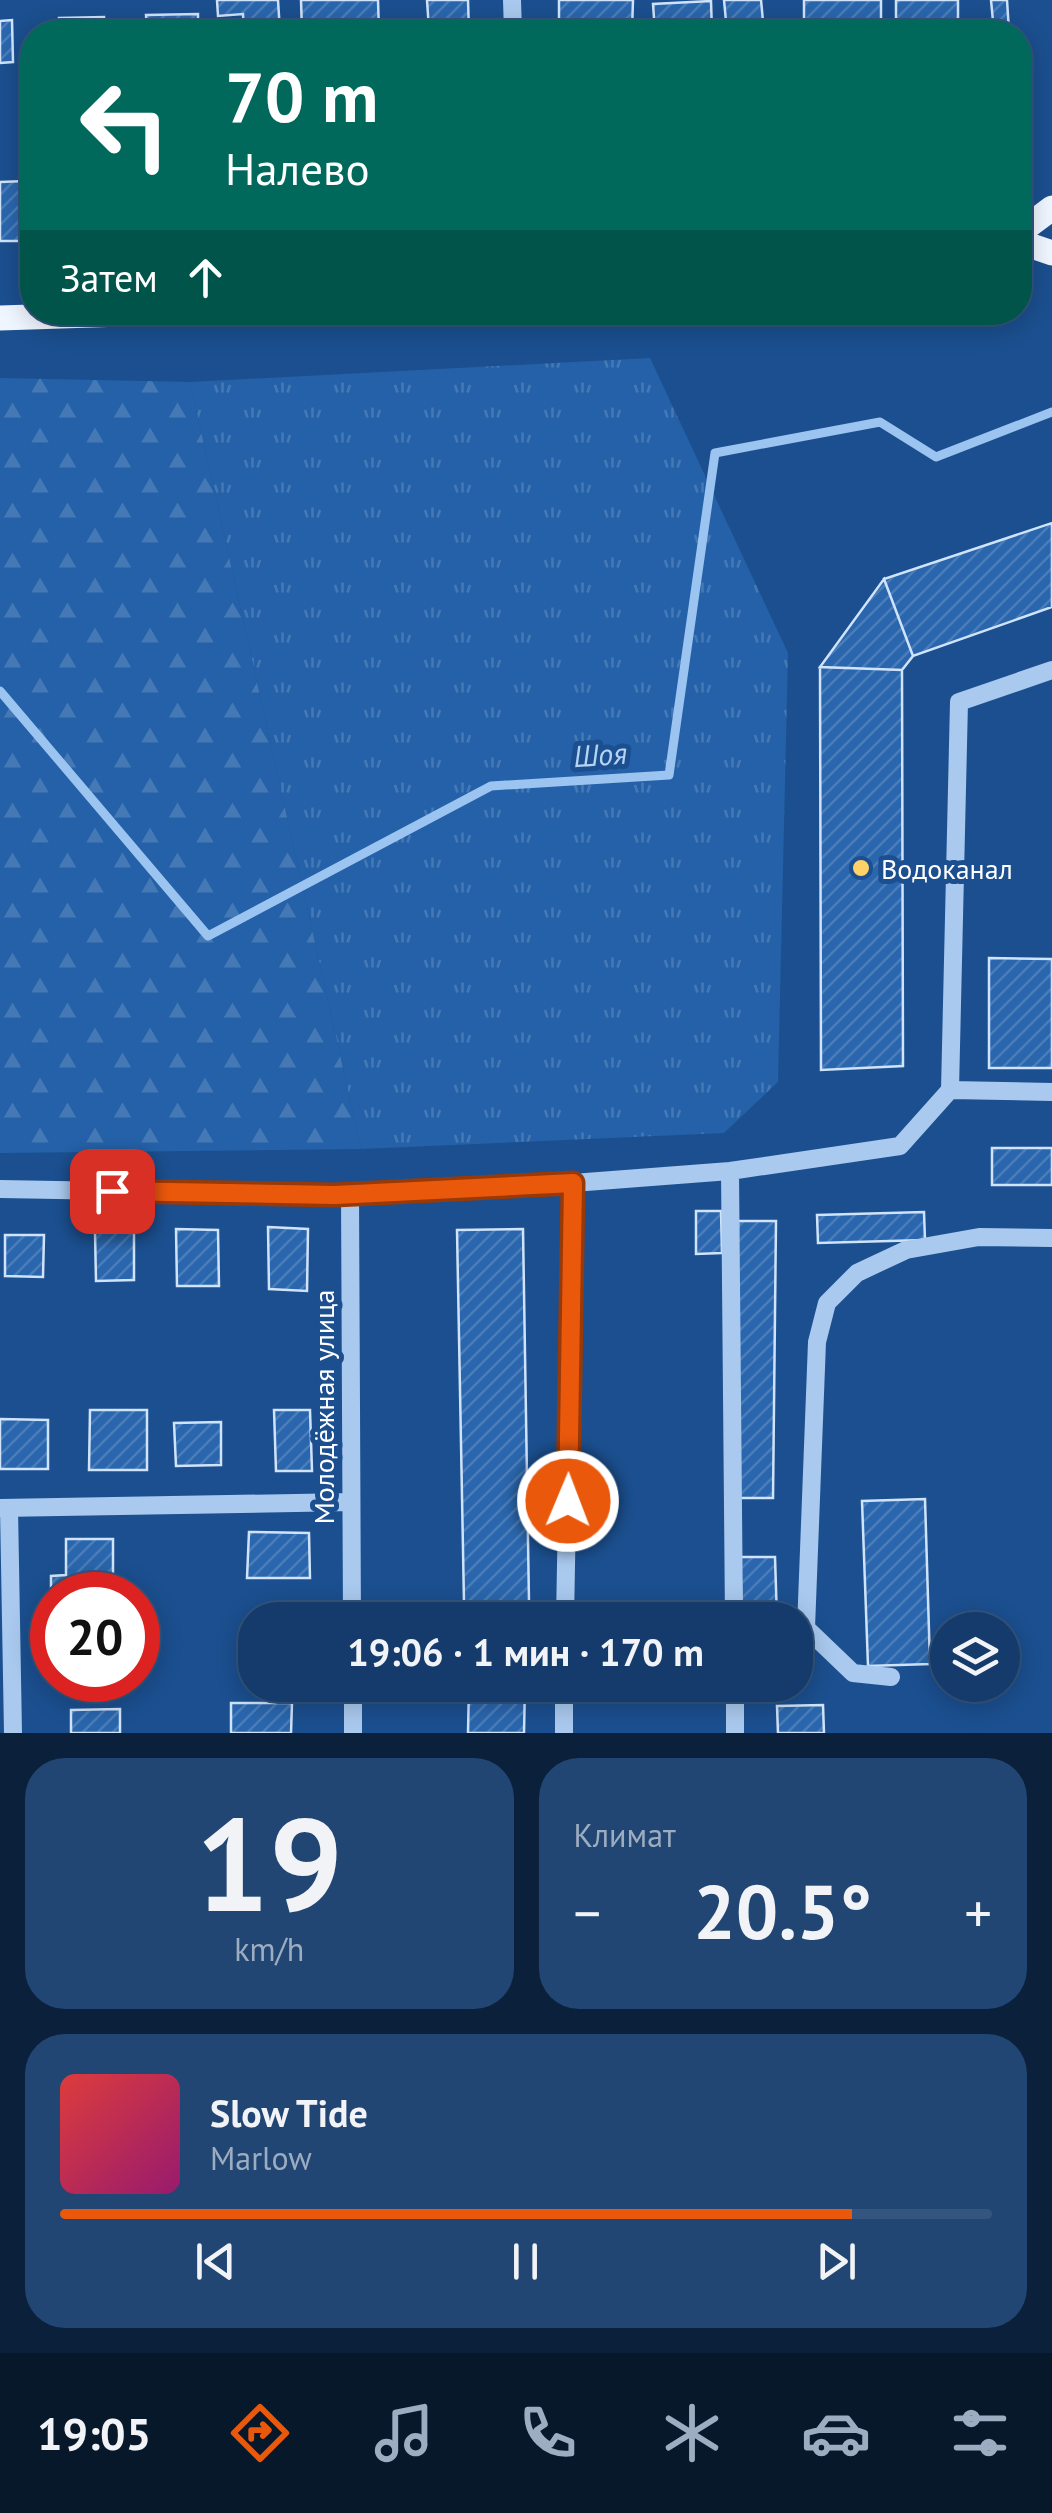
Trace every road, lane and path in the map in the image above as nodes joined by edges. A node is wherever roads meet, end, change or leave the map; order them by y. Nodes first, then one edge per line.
1 (1052, 670) edge
2 (950, 1090) junction
3 (1052, 1092) edge
4 (730, 1172) junction
5 (573, 1183) junction
6 (0, 1190) edge
7 (350, 1194) junction
8 (1052, 1238) edge
9 (351, 1502) junction
10 (5, 1508) edge
11 (352, 1602) edge
12 (566, 1602) edge
13 (734, 1602) edge
14 (892, 1677) dead end
15 (352, 1702) edge
16 (564, 1702) edge
17 (735, 1702) edge
18 (12, 1733) edge
19 (353, 1733) edge
20 (564, 1733) edge
21 (735, 1733) edge

1 - 2 street
2 - 3 street
2 - 4 street
4 - 5 street
4 - 13 street
5 - 7 street
5 - 12 street
6 - 7 street
7 - 9 street, Молодёжная улица
8 - 14 street
9 - 10 street
9 - 11 street, Молодёжная улица
10 - 18 street
15 - 19 street
16 - 20 street
17 - 21 street

